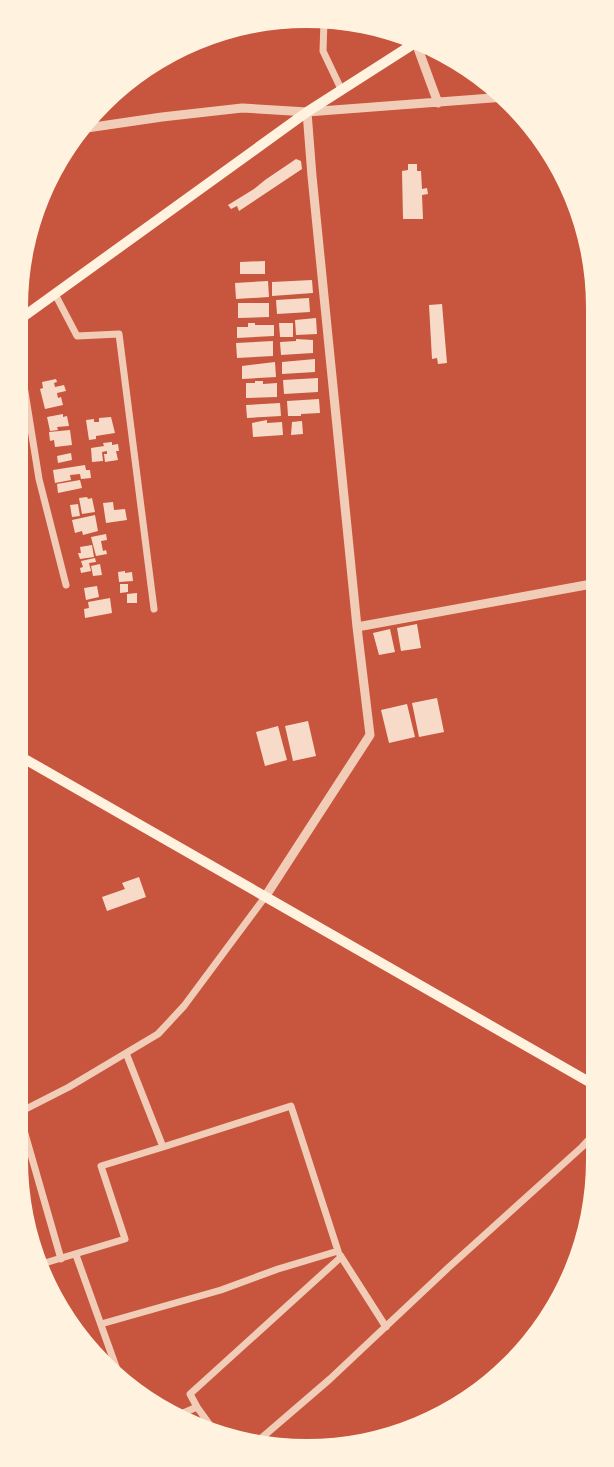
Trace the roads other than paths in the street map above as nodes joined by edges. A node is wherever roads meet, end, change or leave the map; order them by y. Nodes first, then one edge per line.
1 (324, 29) edge
2 (408, 47) edge
3 (420, 52) edge
4 (342, 91) junction
5 (492, 98) edge
6 (438, 103) junction
7 (307, 112) junction
8 (94, 127) edge
9 (55, 294) junction
10 (28, 313) edge
11 (28, 411) edge
12 (66, 585) dead end
13 (586, 585) edge
14 (154, 609) dead end
15 (357, 627) junction
16 (28, 761) edge
17 (265, 897) junction
18 (126, 1053) junction
19 (586, 1080) edge
20 (28, 1108) edge
21 (586, 1143) edge
22 (163, 1147) junction
23 (28, 1150) edge
24 (340, 1254) junction
25 (76, 1255) junction
26 (61, 1259) junction
27 (47, 1263) edge
28 (101, 1324) junction
29 (386, 1327) junction
30 (114, 1361) edge
31 (197, 1407) junction
32 (187, 1411) edge
33 (207, 1420) edge
34 (264, 1436) edge

1 - 4 street
2 - 4 main road
3 - 6 street
4 - 7 main road
5 - 6 street
6 - 7 street
7 - 8 street
7 - 9 main road
7 - 15 street
9 - 10 main road
9 - 14 street
11 - 12 street
13 - 15 street
15 - 17 street
16 - 17 main road
17 - 18 street
17 - 19 main road
18 - 20 street
18 - 22 street
21 - 29 street
22 - 24 street
22 - 25 street
23 - 26 street
24 - 28 street
24 - 29 street
24 - 31 street
25 - 26 street
25 - 28 street
26 - 27 street
28 - 30 street
29 - 34 street
31 - 32 street
31 - 33 street

